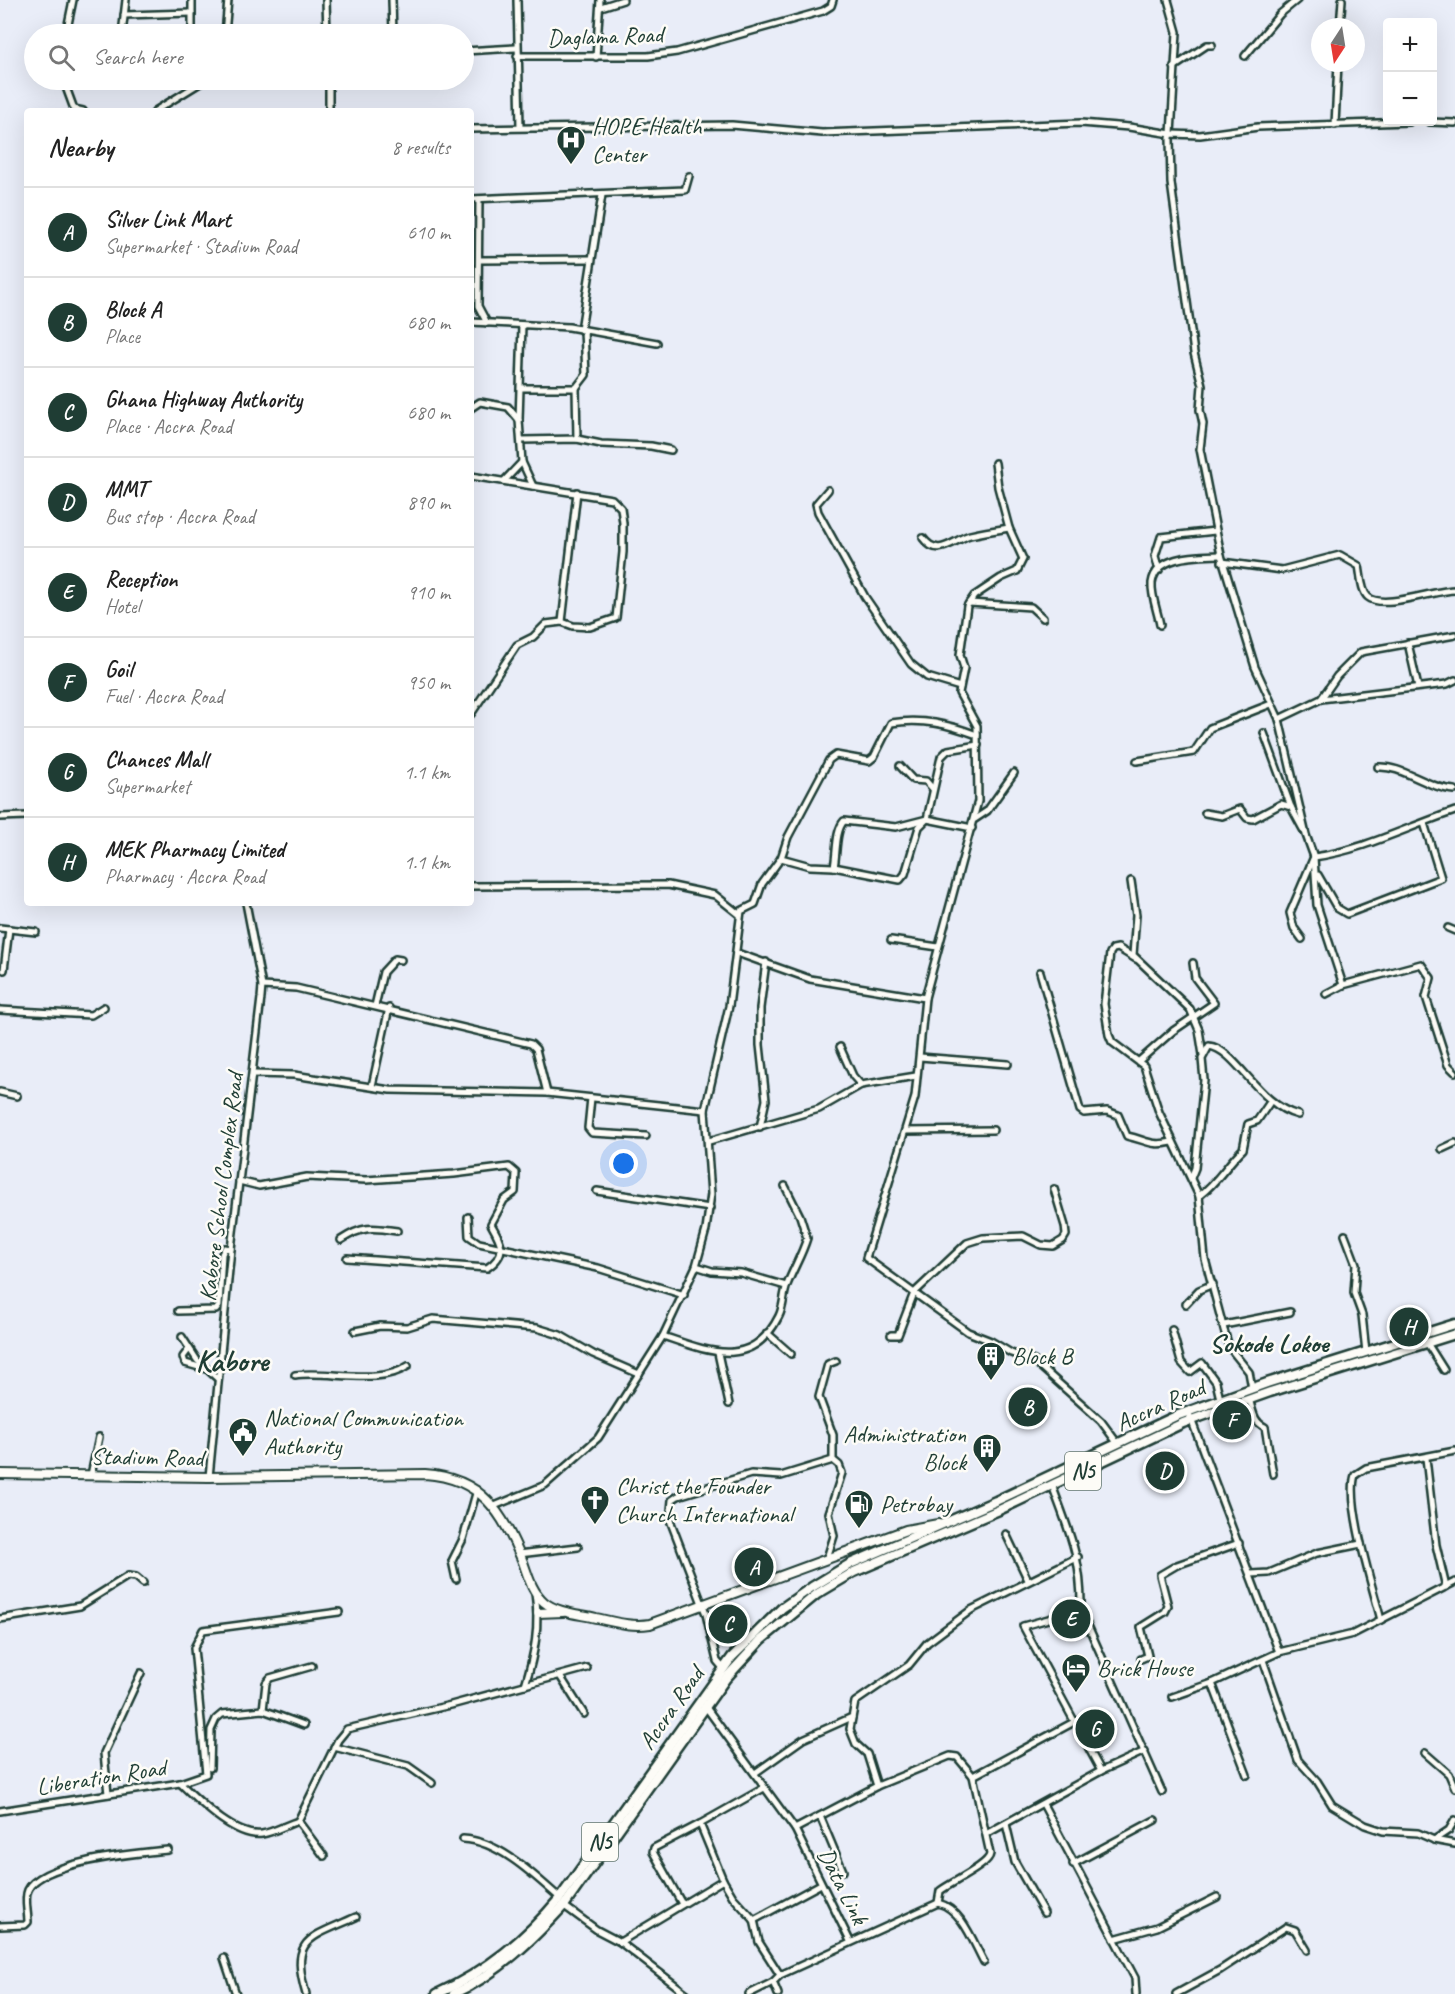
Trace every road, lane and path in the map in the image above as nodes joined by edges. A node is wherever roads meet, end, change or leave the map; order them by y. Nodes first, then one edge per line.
1 (73, 0) edge
2 (126, 0) edge
3 (192, 0) edge
4 (228, 0) edge
5 (326, 0) edge
6 (392, 0) edge
7 (517, 0) edge
8 (623, 0) edge
9 (1168, 0) edge
10 (1297, 0) edge
11 (1342, 0) edge
12 (600, 3) edge
13 (832, 3) edge
14 (192, 13) junction
15 (124, 15) junction
16 (1341, 18) edge
17 (68, 24) edge
18 (123, 24) edge
19 (192, 24) edge
20 (226, 24) edge
21 (327, 24) edge
22 (393, 24) edge
23 (1212, 45) dead end
24 (516, 48) junction
25 (474, 50) edge
26 (517, 56) junction
27 (1245, 56) dead end
28 (596, 57) junction
29 (1174, 67) junction
30 (1338, 72) edge
31 (69, 90) edge
32 (186, 90) edge
33 (329, 90) edge
34 (74, 108) edge
35 (160, 108) edge
36 (329, 108) edge
37 (1437, 122) edge
38 (1383, 123) edge
39 (1455, 123) edge
40 (1335, 125) junction
41 (520, 127) junction
42 (474, 129) edge
43 (1171, 134) junction
44 (689, 176) dead end
45 (602, 195) junction
46 (474, 199) edge
47 (479, 199) junction
48 (591, 259) junction
49 (478, 260) junction
50 (474, 322) edge
51 (487, 323) junction
52 (522, 325) junction
53 (582, 330) junction
54 (657, 343) dead end
55 (520, 388) junction
56 (576, 388) junction
57 (474, 406) edge
58 (519, 420) junction
59 (576, 439) junction
60 (522, 440) junction
61 (671, 450) dead end
62 (522, 462) junction
63 (995, 463) dead end
64 (474, 476) edge
65 (504, 481) junction
66 (533, 486) junction
67 (828, 490) dead end
68 (577, 492) junction
69 (1009, 528) junction
70 (1215, 531) junction
71 (923, 538) dead end
72 (1222, 558) junction
73 (1159, 570) junction
74 (1455, 590) edge
75 (969, 603) junction
76 (1043, 618) dead end
77 (562, 622) junction
78 (1160, 625) dead end
79 (1455, 635) edge
80 (1408, 642) junction
81 (1455, 680) edge
82 (960, 687) junction
83 (1418, 687) junction
84 (1321, 699) junction
85 (1271, 704) junction
86 (474, 710) edge
87 (1279, 719) junction
88 (1264, 733) dead end
89 (977, 735) junction
90 (978, 746) junction
91 (1137, 761) dead end
92 (900, 766) dead end
93 (1378, 767) dead end
94 (1014, 773) dead end
95 (933, 789) junction
96 (1455, 790) edge
97 (1291, 807) junction
98 (1455, 811) edge
99 (1205, 813) dead end
100 (24, 816) edge
101 (0, 817) edge
102 (927, 819) junction
103 (974, 819) junction
104 (1424, 823) junction
105 (972, 828) junction
106 (1306, 835) junction
107 (1314, 857) junction
108 (781, 858) junction
109 (834, 867) junction
110 (1317, 873) junction
111 (1131, 881) dead end
112 (474, 886) edge
113 (247, 906) edge
114 (741, 915) junction
115 (0, 928) edge
116 (1448, 928) dead end
117 (9, 929) junction
118 (1455, 931) edge
119 (36, 932) dead end
120 (1302, 939) dead end
121 (891, 940) dead end
122 (938, 947) junction
123 (737, 953) junction
124 (1136, 959) junction
125 (401, 960) dead end
126 (766, 962) junction
127 (1193, 963) dead end
128 (4, 970) dead end
129 (1040, 972) dead end
130 (1343, 985) junction
131 (262, 986) junction
132 (1326, 994) dead end
133 (925, 998) junction
134 (375, 1006) junction
135 (104, 1007) dead end
136 (388, 1008) junction
137 (0, 1010) edge
138 (1194, 1016) junction
139 (840, 1047) dead end
140 (1203, 1055) junction
141 (920, 1057) junction
142 (1139, 1061) junction
143 (1008, 1064) dead end
144 (1455, 1072) edge
145 (253, 1074) junction
146 (916, 1076) junction
147 (861, 1085) junction
148 (372, 1086) junction
149 (0, 1092) edge
150 (547, 1093) junction
151 (17, 1096) dead end
152 (591, 1098) junction
153 (1270, 1102) junction
154 (705, 1110) junction
155 (1298, 1115) dead end
156 (760, 1126) junction
157 (993, 1130) dead end
158 (905, 1131) junction
159 (646, 1136) dead end
160 (709, 1142) junction
161 (1172, 1142) junction
162 (1455, 1143) edge
163 (1442, 1149) dead end
164 (1191, 1178) junction
165 (239, 1181) junction
166 (785, 1186) dead end
167 (1054, 1189) dead end
168 (597, 1191) dead end
169 (1199, 1196) junction
170 (710, 1208) junction
171 (468, 1217) dead end
172 (397, 1231) dead end
173 (1345, 1235) dead end
174 (341, 1240) dead end
175 (231, 1249) junction
176 (501, 1249) junction
177 (347, 1258) dead end
178 (696, 1266) junction
179 (1214, 1284) junction
180 (786, 1286) junction
181 (914, 1293) junction
182 (684, 1295) junction
183 (1186, 1304) dead end
184 (178, 1311) dead end
185 (1290, 1312) dead end
186 (1455, 1324) edge
187 (1224, 1325) junction
188 (1172, 1330) dead end
189 (355, 1331) dead end
190 (767, 1333) junction
191 (1455, 1334) edge
192 (891, 1335) dead end
193 (663, 1336) junction
194 (182, 1337) dead end
195 (1427, 1343) junction
196 (189, 1349) junction
197 (1366, 1352) junction
198 (718, 1353) junction
199 (791, 1354) dead end
200 (836, 1361) dead end
201 (408, 1366) dead end
202 (208, 1370) junction
203 (1444, 1370) dead end
204 (639, 1374) junction
205 (295, 1375) dead end
206 (218, 1379) junction
207 (1252, 1388) junction
208 (1220, 1399) junction
209 (1249, 1399) junction
210 (729, 1404) dead end
211 (1190, 1415) junction
212 (99, 1437) dead end
213 (1121, 1449) junction
214 (1455, 1451) edge
215 (1426, 1458) junction
216 (833, 1461) junction
217 (0, 1474) edge
218 (1273, 1474) dead end
219 (91, 1475) junction
220 (209, 1477) junction
221 (1052, 1485) junction
222 (477, 1490) junction
223 (492, 1507) junction
224 (942, 1524) junction
225 (1006, 1534) dead end
226 (892, 1535) junction
227 (912, 1538) junction
228 (925, 1541) junction
229 (1239, 1543) junction
230 (1361, 1544) junction
231 (578, 1547) dead end
232 (519, 1554) junction
233 (1078, 1557) junction
234 (827, 1558) junction
235 (1251, 1574) junction
236 (456, 1579) dead end
237 (1028, 1580) junction
238 (1455, 1581) edge
239 (144, 1583) dead end
240 (1446, 1587) junction
241 (535, 1592) junction
242 (700, 1604) junction
243 (1081, 1610) junction
244 (567, 1611) junction
245 (339, 1612) dead end
246 (538, 1613) junction
247 (0, 1619) edge
248 (1381, 1620) junction
249 (1279, 1652) junction
250 (1141, 1659) dead end
251 (1263, 1660) junction
252 (312, 1666) dead end
253 (587, 1668) dead end
254 (723, 1668) junction
255 (141, 1673) dead end
256 (561, 1676) junction
257 (1212, 1683) junction
258 (525, 1685) junction
259 (1172, 1697) dead end
260 (704, 1705) junction
261 (262, 1710) junction
262 (584, 1714) dead end
263 (852, 1717) junction
264 (1074, 1722) junction
265 (304, 1725) dead end
266 (334, 1747) junction
267 (1145, 1751) junction
268 (1425, 1753) dead end
269 (1101, 1772) junction
270 (755, 1773) junction
271 (206, 1774) junction
272 (1247, 1775) dead end
273 (973, 1776) junction
274 (180, 1783) junction
275 (432, 1783) dead end
276 (877, 1786) junction
277 (764, 1788) junction
278 (1455, 1788) edge
279 (1162, 1792) dead end
280 (108, 1794) junction
281 (1043, 1804) junction
282 (0, 1811) edge
283 (820, 1816) junction
284 (1155, 1820) dead end
285 (1455, 1820) edge
286 (298, 1821) junction
287 (700, 1824) junction
288 (1006, 1824) junction
289 (795, 1829) junction
290 (988, 1833) junction
291 (463, 1839) dead end
292 (1434, 1840) junction
293 (1455, 1844) edge
294 (168, 1850) dead end
295 (324, 1856) dead end
296 (1073, 1864) junction
297 (843, 1871) dead end
298 (723, 1880) junction
299 (821, 1884) junction
300 (1217, 1897) dead end
301 (562, 1902) junction
302 (938, 1903) junction
303 (681, 1904) junction
304 (1044, 1913) dead end
305 (356, 1917) dead end
306 (754, 1920) junction
307 (0, 1926) edge
308 (1114, 1939) junction
309 (850, 1941) junction
310 (620, 1942) junction
311 (1307, 1950) dead end
312 (224, 1958) dead end
313 (984, 1962) dead end
314 (780, 1975) junction
315 (773, 1982) junction
316 (236, 1994) edge
317 (306, 1994) edge
318 (437, 1994) edge
319 (454, 1994) edge
320 (687, 1994) edge
321 (749, 1994) edge
322 (778, 1994) edge
323 (1136, 1994) edge
324 (1176, 1994) edge

1 - 17 street
2 - 15 street
3 - 14 street
4 - 20 street
5 - 21 street
6 - 22 street
7 - 24 street
8 - 12 street
9 - 29 street
10 - 27 street
11 - 16 street
12 - 28 street
13 - 28 street, Daglama Road
14 - 15 street
14 - 19 street
15 - 18 street
23 - 29 street
24 - 25 street
24 - 26 street
26 - 28 street, Daglama Road
26 - 41 street
29 - 43 street
30 - 40 street
31 - 34 street
32 - 35 street
33 - 36 street
37 - 39 street
38 - 40 street
40 - 43 street
41 - 42 street
41 - 43 street
43 - 70 street
44 - 45 street
45 - 47 street
45 - 48 street
46 - 47 street
47 - 49 street
48 - 49 street
48 - 53 street
49 - 51 street
50 - 51 street
51 - 52 street
52 - 53 street
52 - 55 street
53 - 54 street
53 - 56 street
55 - 56 street
55 - 58 street
56 - 59 street
57 - 58 street
58 - 60 street
59 - 60 street
59 - 61 street
60 - 62 street
62 - 65 street
62 - 66 street
63 - 69 street
64 - 65 street
65 - 66 street
66 - 68 street
67 - 82 street
68 - 77 street
68 - 77 street
69 - 71 street
69 - 75 street
70 - 72 street
70 - 73 street
72 - 73 street
72 - 74 street
72 - 85 street
73 - 78 street
75 - 76 street
75 - 82 street
77 - 86 street
79 - 80 street
80 - 83 street
80 - 84 street
81 - 83 street
82 - 89 street
83 - 84 street
84 - 87 street
85 - 87 street
85 - 91 street
87 - 106 street
88 - 97 street
89 - 90 street
89 - 108 street
90 - 95 street
90 - 103 street
92 - 95 street
93 - 96 street
94 - 103 street
95 - 102 street
97 - 99 street
97 - 106 street
98 - 104 street
100 - 101 street
102 - 105 street
102 - 109 street
102 - 109 street
103 - 105 street
104 - 107 street
104 - 110 street
105 - 122 street
106 - 107 street
107 - 110 street
107 - 120 street
108 - 109 street
108 - 114 street
110 - 130 street
111 - 124 street
112 - 114 street
113 - 131 street, Kabore School Complex Road
114 - 123 street
115 - 117 street
116 - 118 street
117 - 119 street
117 - 128 street
121 - 122 street
122 - 133 street
123 - 126 street
123 - 154 street
124 - 138 street
124 - 142 street
125 - 134 street
126 - 133 street
126 - 156 street
127 - 138 street
129 - 161 street
130 - 132 street
130 - 144 street
131 - 134 street
131 - 145 street, Kabore School Complex Road
133 - 141 street
134 - 136 street
135 - 137 street
136 - 148 street
136 - 150 street
138 - 140 street
138 - 142 street
139 - 147 street
140 - 153 street
140 - 164 street
141 - 143 street
141 - 146 street
142 - 161 street
145 - 148 street
145 - 165 street, Kabore School Complex Road
146 - 147 street
146 - 158 street
147 - 156 street
148 - 150 street
149 - 151 street
150 - 152 street
152 - 154 street
152 - 159 street
153 - 155 street
153 - 169 street
154 - 160 street
156 - 160 street
157 - 158 street
158 - 181 street
160 - 170 street
161 - 164 street
162 - 163 street
164 - 169 street
165 - 175 street, Kabore School Complex Road
165 - 176 street
166 - 180 street
167 - 181 street
168 - 170 street
169 - 179 street
170 - 178 street
171 - 176 street
172 - 174 street
173 - 197 street
175 - 184 street
175 - 206 street, Kabore School Complex Road
176 - 177 street
176 - 182 street
178 - 180 street
178 - 182 street
179 - 183 street
179 - 187 street
180 - 190 street
181 - 192 street
181 - 213 street
182 - 193 street
185 - 187 street
186 - 197 main road, Accra Road / N5
187 - 207 street
188 - 208 street
189 - 204 street
190 - 198 street
190 - 199 street
191 - 195 main road, Accra Road / N5
193 - 198 street
193 - 204 street
194 - 196 street
195 - 203 street
195 - 209 main road, Accra Road / N5
196 - 202 street
196 - 202 street
197 - 207 main road, Accra Road / N5
198 - 210 street
200 - 216 street
201 - 205 street
202 - 206 street
204 - 223 street
206 - 220 street, Kabore School Complex Road
207 - 208 main road, Accra Road / N5
208 - 211 main road, Accra Road / N5
209 - 211 main road, Accra Road / N5
209 - 218 street
211 - 213 main road, Accra Road / N5
211 - 229 street
212 - 219 street
213 - 221 main road, Accra Road / N5
213 - 224 main road, Accra Road / N5
214 - 215 street
215 - 230 street
215 - 240 street
216 - 234 street
216 - 242 street
217 - 219 main road, Stadium Road
219 - 220 main road, Stadium Road
220 - 222 main road, Stadium Road
221 - 228 main road, Accra Road / N5
221 - 233 street
222 - 223 main road, Stadium Road
222 - 236 street
223 - 232 main road, Stadium Road
224 - 226 main road
224 - 227 main road, Accra Road / N5
225 - 237 street
226 - 227 main road
226 - 234 main road
227 - 228 main road
227 - 254 main road, Accra Road / N5
228 - 260 main road, Accra Road / N5
229 - 235 street
229 - 250 street
230 - 235 street
230 - 248 street
231 - 232 street
232 - 241 main road, Stadium Road
233 - 237 street
233 - 243 street
234 - 242 main road
235 - 249 street
237 - 263 street
238 - 240 street
239 - 247 street
240 - 248 street
241 - 244 main road
241 - 246 street
242 - 244 main road
242 - 254 street
243 - 264 street
243 - 267 street
244 - 246 main road
245 - 271 street
246 - 258 street
248 - 249 street
249 - 251 street
251 - 257 street
251 - 292 street
252 - 261 street
253 - 256 street
254 - 301 main road, Accra Road / N5
255 - 280 street
256 - 258 street
256 - 262 street
257 - 259 street
257 - 272 street
258 - 266 street
260 - 270 street, Data Link
260 - 301 main road, Accra Road / N5
261 - 265 street
261 - 271 street
263 - 270 street
263 - 276 street
264 - 269 street
264 - 273 street
266 - 275 street
266 - 286 street
267 - 269 street
267 - 279 street
268 - 278 street
269 - 281 street
270 - 277 street, Data Link
271 - 274 street
273 - 276 street
273 - 290 street
274 - 280 street, Liberation Road
274 - 286 street, Liberation Road
276 - 283 street
277 - 287 street
277 - 289 street, Data Link
280 - 282 street, Liberation Road
281 - 288 street
281 - 296 street
283 - 289 street
283 - 297 street
284 - 296 street
285 - 292 street
286 - 295 street
287 - 298 street
287 - 303 street
288 - 290 street
288 - 304 street
289 - 299 street, Data Link
290 - 302 street
291 - 301 street
292 - 293 street
294 - 307 street
296 - 308 street
298 - 303 street
298 - 306 street
299 - 306 street
299 - 309 street, Data Link
300 - 308 street
301 - 310 street
301 - 318 main road, Accra Road / N5
301 - 319 main road, Accra Road / N5
302 - 309 street, Data Link
302 - 313 street
303 - 310 street
305 - 317 street
306 - 314 street
308 - 323 street
309 - 314 street
310 - 320 street
311 - 324 street
312 - 316 street
314 - 315 street
315 - 321 street
315 - 322 street

